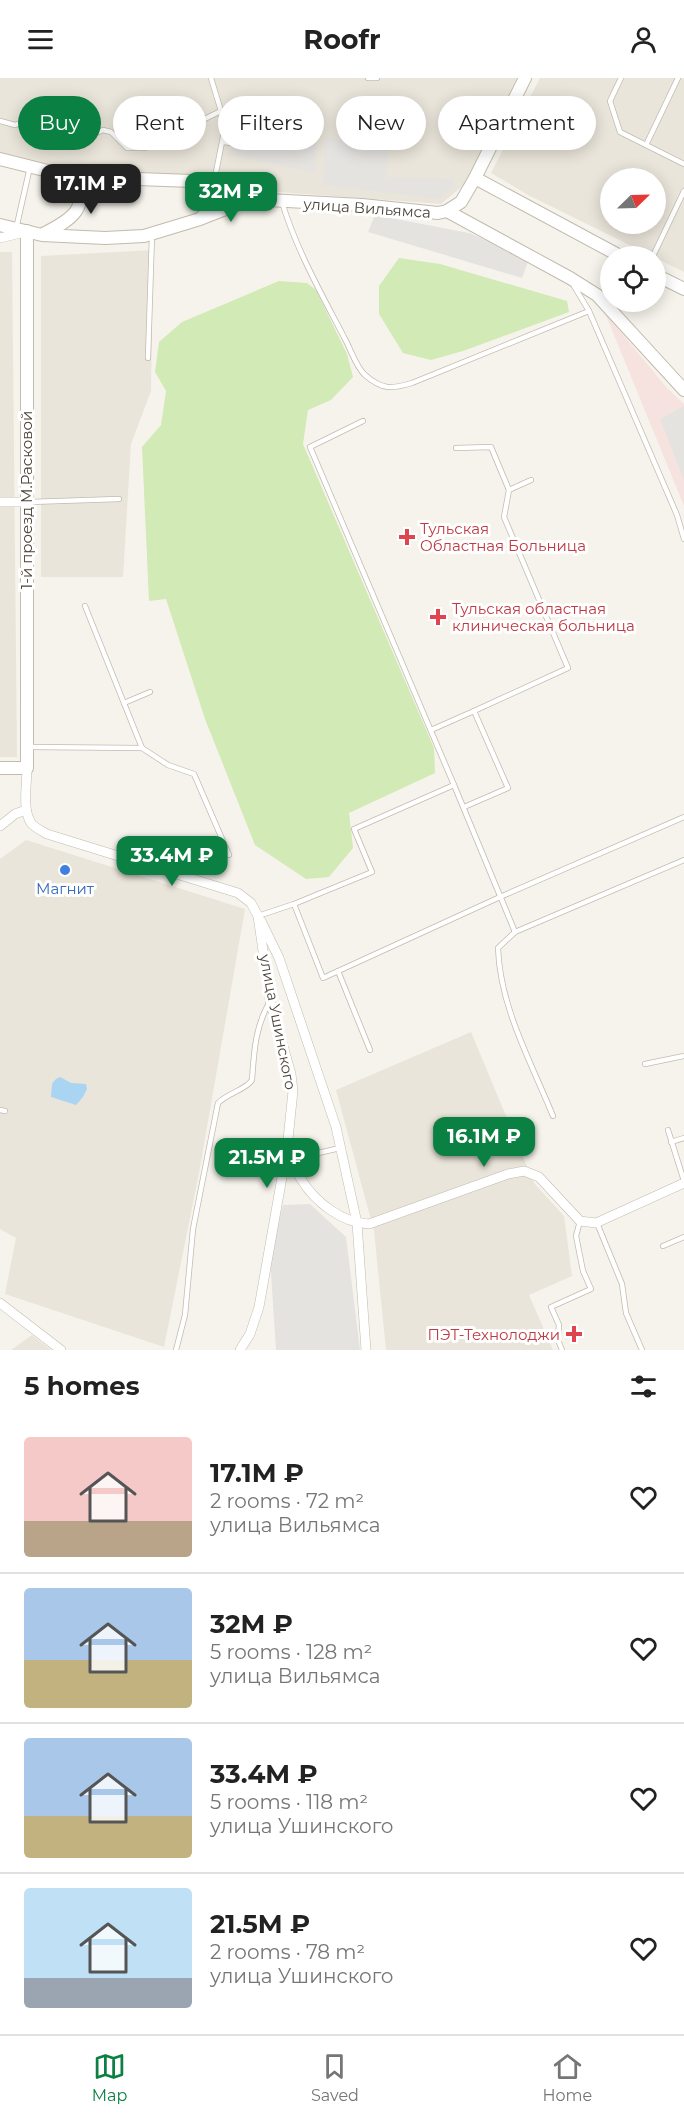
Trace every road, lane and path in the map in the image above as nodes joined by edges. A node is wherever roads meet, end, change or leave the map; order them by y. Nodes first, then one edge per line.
1 (212, 78) edge
2 (368, 78) edge
3 (376, 78) edge
4 (525, 78) edge
5 (621, 78) edge
6 (678, 78) edge
7 (218, 100) edge
8 (218, 112) edge
9 (0, 122) edge
10 (646, 146) junction
11 (221, 150) edge
12 (0, 159) edge
13 (684, 164) edge
14 (30, 167) junction
15 (68, 176) junction
16 (475, 178) junction
17 (213, 190) junction
18 (684, 191) edge
19 (250, 199) junction
20 (282, 202) junction
21 (447, 211) junction
22 (200, 219) junction
23 (0, 225) edge
24 (22, 230) junction
25 (42, 235) junction
26 (152, 235) junction
27 (0, 238) edge
28 (601, 246) edge
29 (658, 246) edge
30 (570, 278) junction
31 (666, 280) edge
32 (684, 289) edge
33 (589, 311) junction
34 (148, 358) dead end
35 (684, 390) edge
36 (363, 421) dead end
37 (456, 447) dead end
38 (531, 480) dead end
39 (509, 490) junction
40 (119, 499) dead end
41 (0, 502) edge
42 (26, 502) junction
43 (684, 539) edge
44 (85, 606) dead end
45 (150, 692) dead end
46 (124, 703) junction
47 (474, 711) junction
48 (431, 730) junction
49 (27, 747) junction
50 (142, 748) junction
51 (0, 768) edge
52 (27, 768) junction
53 (454, 785) junction
54 (464, 807) junction
55 (26, 810) junction
56 (684, 817) edge
57 (2, 820) edge
58 (229, 855) dead end
59 (684, 860) edge
60 (500, 897) junction
61 (294, 904) junction
62 (258, 916) junction
63 (515, 932) junction
64 (338, 971) junction
65 (270, 1000) junction
66 (370, 1050) dead end
67 (684, 1056) edge
68 (645, 1064) dead end
69 (553, 1116) dead end
70 (668, 1130) dead end
71 (684, 1138) edge
72 (671, 1142) junction
73 (340, 1148) junction
74 (288, 1149) junction
75 (292, 1159) junction
76 (684, 1182) edge
77 (580, 1221) junction
78 (357, 1223) junction
79 (596, 1223) junction
80 (684, 1237) edge
81 (663, 1246) dead end
82 (0, 1303) edge
83 (61, 1350) edge
84 (176, 1350) edge
85 (240, 1350) edge
86 (366, 1350) edge
87 (562, 1350) edge
88 (642, 1350) edge

1 - 7 lane
2 - 3 lane
4 - 16 street
5 - 10 lane
6 - 10 lane
8 - 9 lane
10 - 13 lane
11 - 17 lane
12 - 14 street, улица Вильямса
14 - 15 street, улица Вильямса
14 - 24 lane
15 - 17 street, улица Вильямса
15 - 25 street
16 - 21 street
16 - 28 street
17 - 19 street, улица Вильямса
17 - 22 street
18 - 29 lane
19 - 20 street, улица Вильямса
19 - 22 street, улица Вильямса
20 - 21 street, улица Вильямса
20 - 33 lane
21 - 30 street
22 - 26 street, улица Вильямса
23 - 24 street, улица Вильямса
24 - 25 street, улица Вильямса
24 - 27 street
24 - 42 street, 1-й проезд М.Расковой
25 - 26 street, улица Вильямса
26 - 34 lane
30 - 33 lane
30 - 35 street
31 - 32 street
33 - 43 lane
36 - 48 lane
37 - 39 lane
38 - 39 lane
39 - 47 lane
40 - 42 lane
41 - 42 street
42 - 49 street, 1-й проезд М.Расковой
44 - 46 lane
45 - 46 lane
46 - 50 lane
47 - 48 lane
47 - 54 lane
48 - 53 lane
49 - 50 lane
49 - 52 street, 1-й проезд М.Расковой
50 - 58 lane
51 - 52 street
52 - 55 street
53 - 54 lane
53 - 61 lane
54 - 60 lane
55 - 57 street
55 - 62 street
56 - 60 lane
59 - 63 lane
60 - 63 lane
60 - 64 lane
61 - 62 lane
61 - 64 lane
62 - 65 street, улица Ушинского
62 - 73 street
63 - 69 lane
64 - 66 lane
65 - 74 street, улица Ушинского
65 - 84 lane
67 - 68 lane
70 - 72 lane
71 - 72 lane
72 - 76 lane
73 - 75 lane
73 - 78 street
74 - 75 street
74 - 85 street, улица Ушинского
75 - 78 street
76 - 79 street
77 - 78 street
77 - 79 street
77 - 87 lane
78 - 86 street
79 - 88 lane
80 - 81 lane
82 - 83 street

